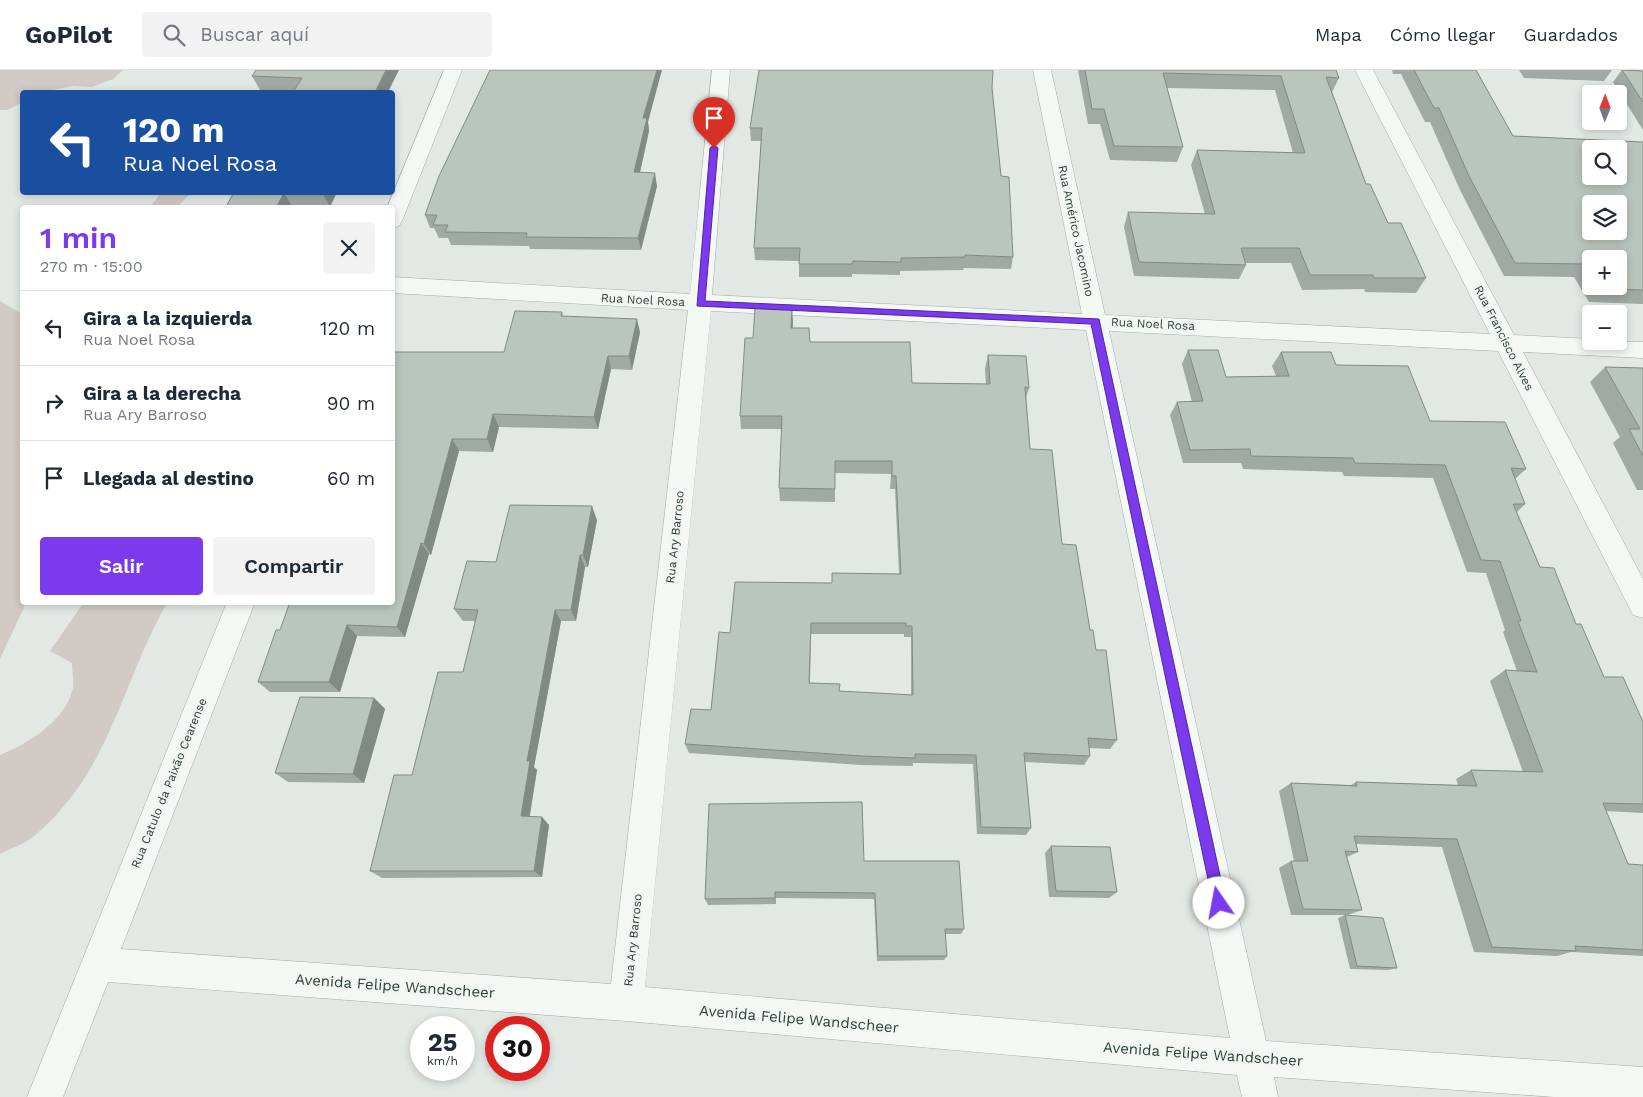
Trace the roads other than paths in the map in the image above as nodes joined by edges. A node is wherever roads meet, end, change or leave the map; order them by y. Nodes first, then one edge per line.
1 (454, 70) edge
2 (722, 70) edge
3 (1042, 70) edge
4 (1364, 70) edge
5 (395, 214) edge
6 (395, 285) edge
7 (700, 304) junction
8 (1095, 321) junction
9 (1506, 343) junction
10 (1643, 350) edge
11 (240, 605) edge
12 (1643, 606) edge
13 (98, 964) junction
14 (626, 1003) junction
15 (1252, 1058) junction
16 (1643, 1085) edge
17 (45, 1097) edge
18 (1260, 1097) edge

1 - 5 street
2 - 7 street, Rua Ary Barroso
3 - 8 street, Rua Américo Jacomino
4 - 9 street, Rua Francisco Alves
6 - 7 street, Rua Noel Rosa
7 - 8 street, Rua Noel Rosa
7 - 14 street, Rua Ary Barroso
8 - 9 street, Rua Noel Rosa
8 - 15 street, Rua Américo Jacomino
9 - 10 street, Rua Noel Rosa
9 - 12 street, Rua Francisco Alves
11 - 13 street, Rua Catulo da Paixão Cearense
13 - 14 street, Avenida Felipe Wandscheer
13 - 17 street
14 - 15 street, Avenida Felipe Wandscheer
15 - 16 street, Avenida Felipe Wandscheer
15 - 18 street, Rua Américo Jacomino

